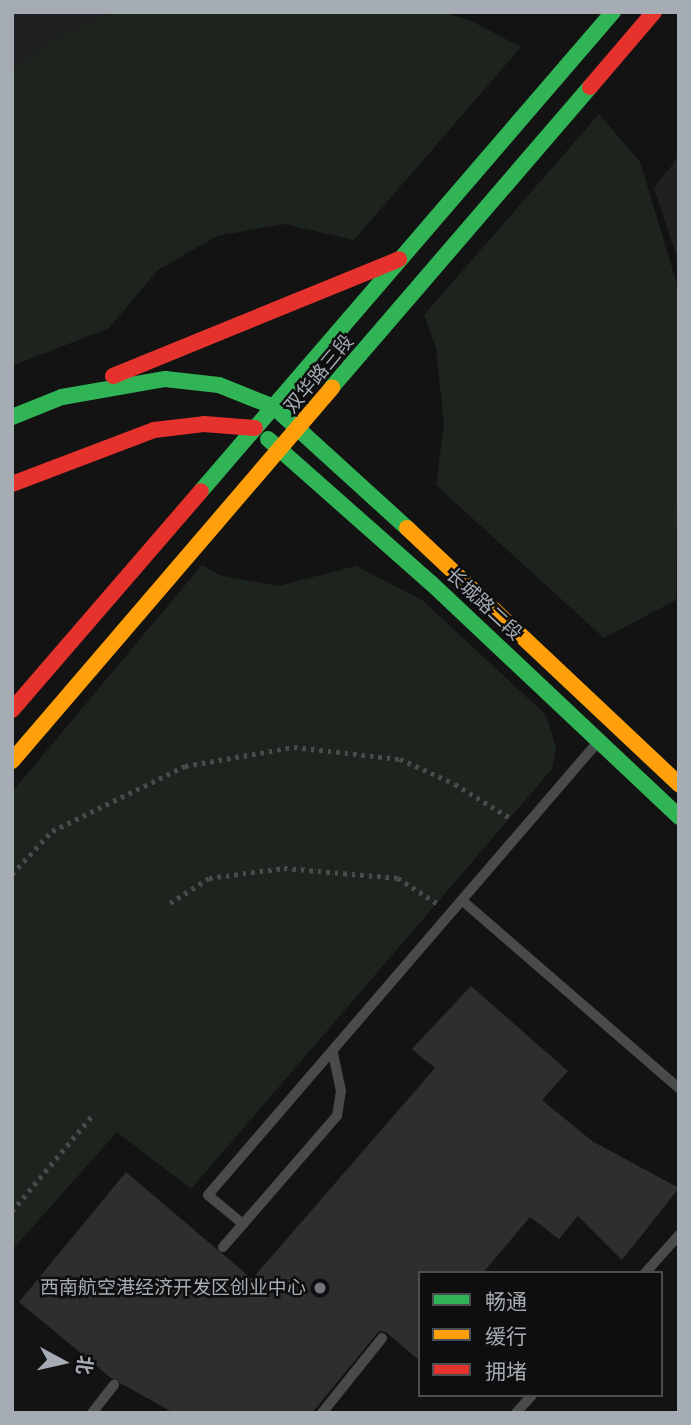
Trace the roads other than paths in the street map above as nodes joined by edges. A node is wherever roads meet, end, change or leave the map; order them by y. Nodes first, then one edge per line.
1 (613, 12) edge
2 (654, 12) edge
3 (402, 258) junction
4 (62, 397) junction
5 (274, 407) junction
6 (12, 417) edge
7 (255, 428) junction
8 (299, 430) junction
9 (281, 450) junction
10 (12, 484) edge
11 (12, 710) edge
12 (599, 741) junction
13 (12, 761) edge
14 (679, 784) edge
15 (679, 817) edge
16 (464, 902) junction
17 (333, 1053) junction
18 (679, 1088) edge
19 (243, 1224) junction
20 (679, 1235) edge
21 (223, 1247) dead end
22 (647, 1271) edge
23 (382, 1338) dead end
24 (114, 1385) dead end
25 (530, 1397) edge
26 (92, 1413) edge
27 (322, 1413) edge
28 (516, 1413) edge

1 - 3 main road, 双华路三段
2 - 8 main road, 双华路三段
3 - 4 main road
3 - 5 main road, 双华路三段
4 - 5 main road
4 - 6 main road
5 - 7 main road, 双华路三段
5 - 8 main road, 长城路二段
7 - 9 main road, 长城路二段
7 - 10 main road
7 - 11 main road, 双华路三段
8 - 9 main road, 双华路三段
8 - 14 main road, 长城路二段
9 - 12 main road, 长城路二段
9 - 13 main road, 双华路三段
12 - 15 main road, 长城路二段
12 - 16 lane
16 - 17 lane
16 - 18 lane
17 - 19 lane
17 - 19 lane
19 - 21 lane
20 - 22 lane
23 - 27 lane
24 - 26 lane
25 - 28 lane

